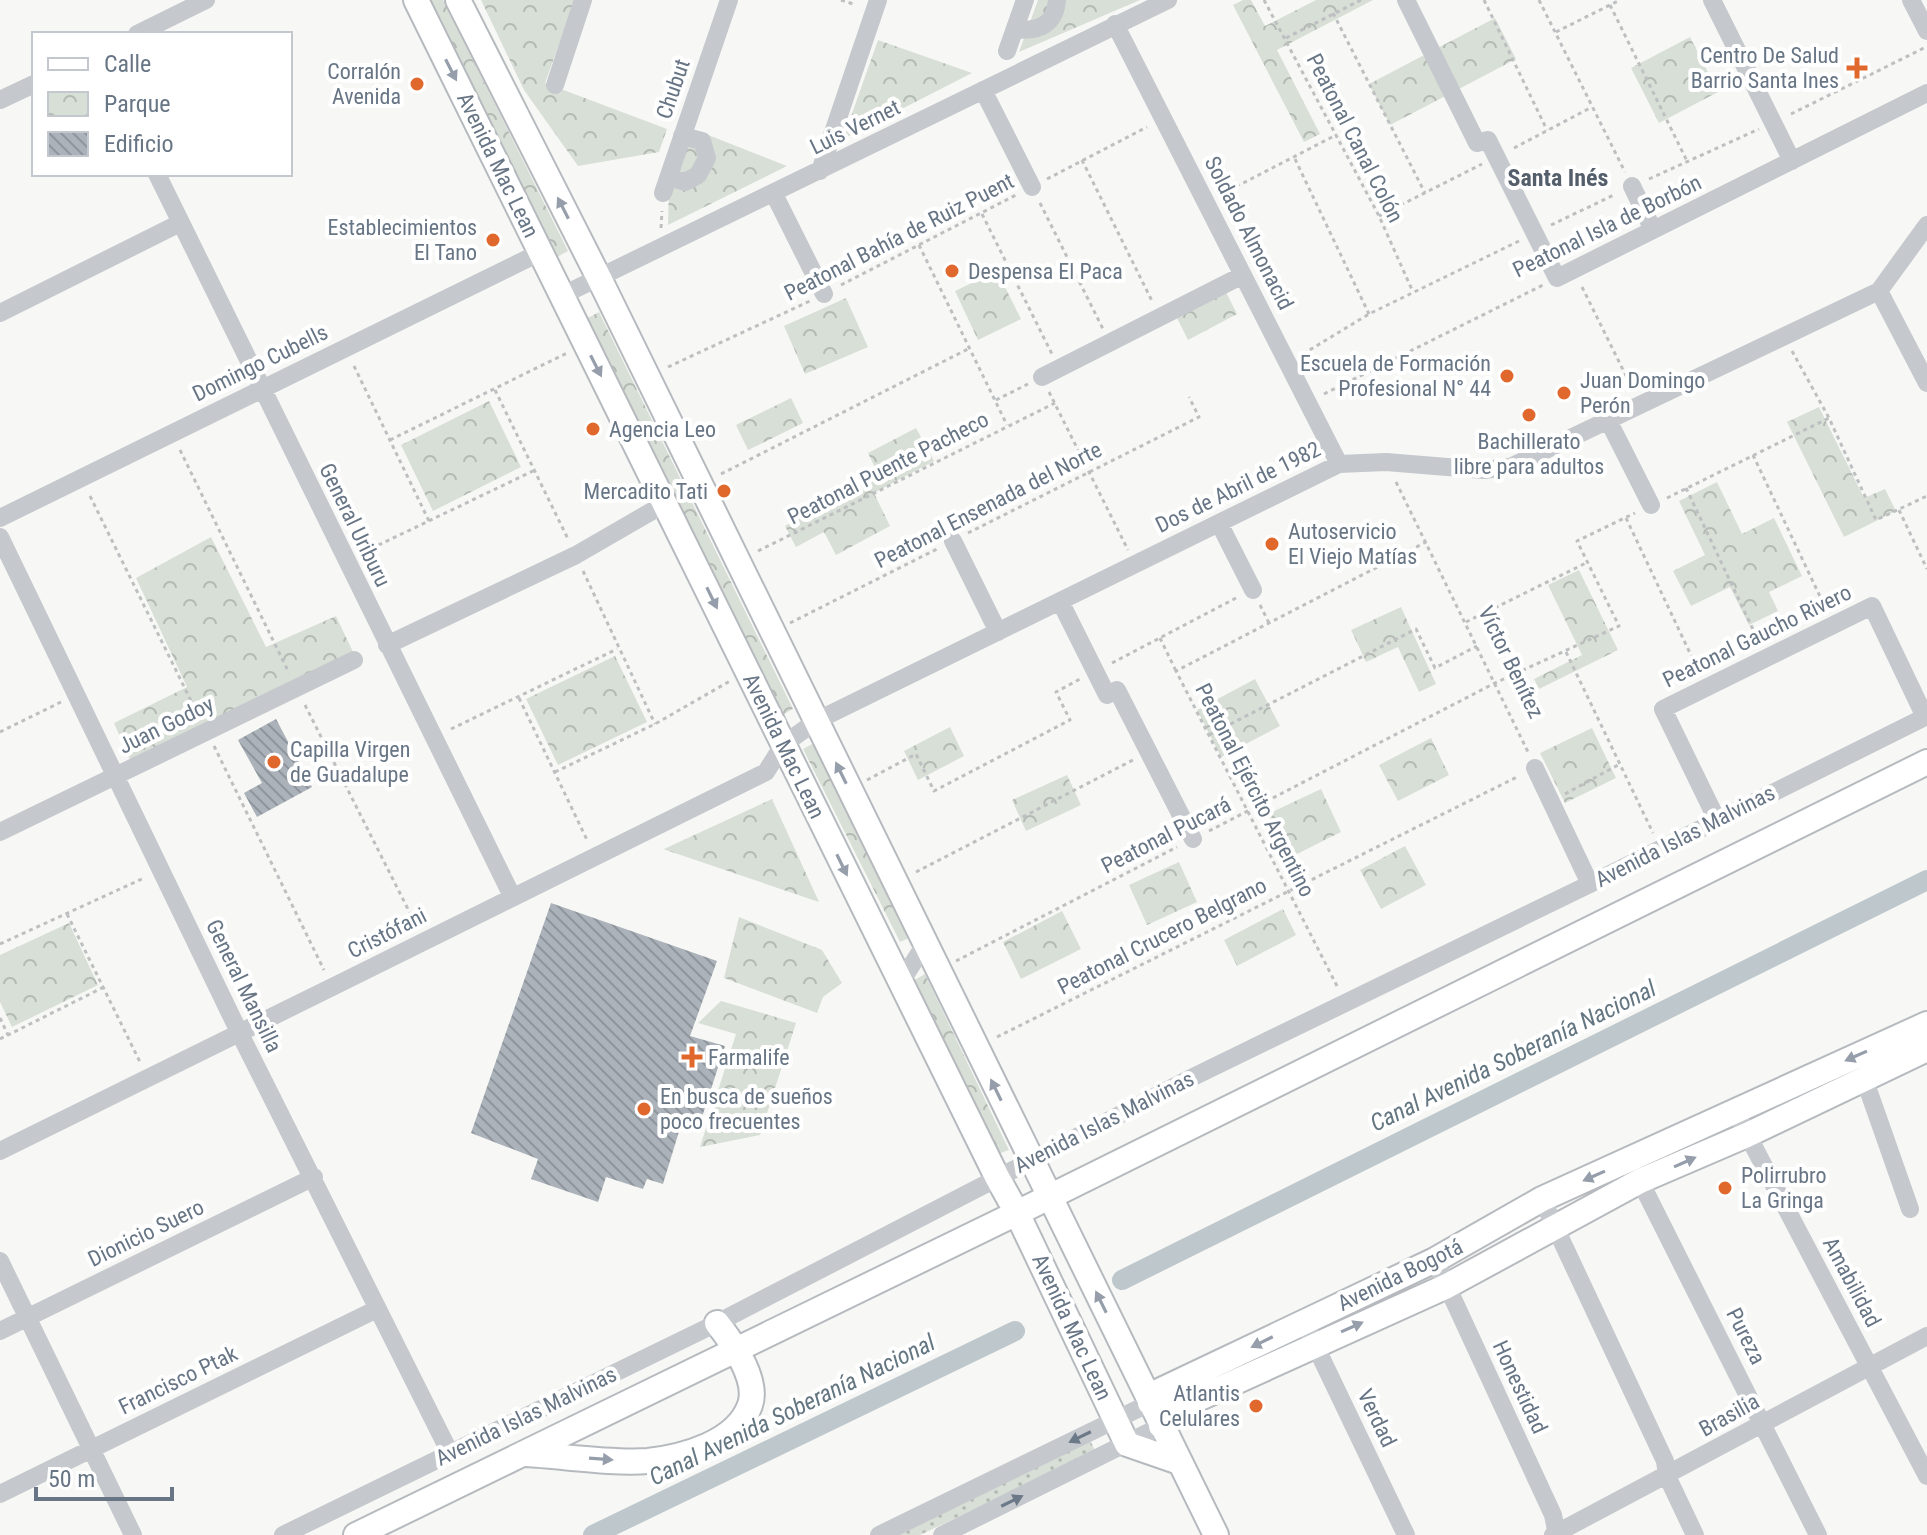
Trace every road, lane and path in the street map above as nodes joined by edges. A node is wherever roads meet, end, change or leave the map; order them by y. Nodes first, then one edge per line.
1 (206, 0) edge
2 (416, 0) edge
3 (458, 0) edge
4 (583, 0) edge
5 (729, 0) edge
6 (878, 0) edge
7 (1025, 0) edge
8 (1057, 0) edge
9 (1168, 0) edge
10 (1264, 0) edge
11 (1361, 0) edge
12 (1406, 0) edge
13 (1484, 0) edge
14 (1539, 0) edge
15 (1620, 0) edge
16 (1712, 0) edge
17 (1911, 0) edge
18 (1610, 5) junction
19 (1333, 13) junction
20 (1115, 24) junction
21 (1015, 29) junction
22 (1927, 31) edge
23 (141, 32) edge
24 (1556, 32) junction
25 (1285, 38) junction
26 (1927, 46) edge
27 (1007, 51) dead end
28 (32, 85) edge
29 (555, 85) dead end
30 (983, 90) junction
31 (1927, 93) edge
32 (0, 100) edge
33 (1163, 119) junction
34 (1773, 123) junction
35 (1547, 130) dead end
36 (1336, 135) junction
37 (682, 136) junction
38 (1295, 159) junction
39 (1082, 160) junction
40 (1687, 161) junction
41 (1792, 161) junction
42 (820, 171) junction
43 (158, 176) edge
44 (666, 185) junction
45 (1632, 186) junction
46 (1032, 187) junction
47 (1425, 193) dead end
48 (774, 194) junction
49 (1207, 201) junction
50 (982, 212) junction
51 (180, 223) junction
52 (1927, 225) edge
53 (1653, 230) junction
54 (1534, 233) junction
55 (919, 245) junction
56 (660, 247) junction
57 (541, 252) junction
58 (1565, 274) junction
59 (1243, 275) junction
60 (599, 278) junction
61 (1879, 291) junction
62 (1414, 293) junction
63 (824, 294) junction
64 (563, 295) junction
65 (0, 313) edge
66 (1369, 314) junction
67 (1160, 317) junction
68 (1784, 337) junction
69 (1110, 343) junction
70 (585, 344) junction
71 (1919, 346) edge
72 (345, 348) junction
73 (970, 348) junction
74 (1288, 364) junction
75 (1059, 368) junction
76 (646, 377) junction
77 (1042, 377) junction
78 (1927, 383) edge
79 (261, 389) junction
80 (1189, 397) dead end
81 (996, 400) junction
82 (1308, 402) junction
83 (1055, 403) junction
84 (1641, 405) junction
85 (1829, 418) junction
86 (1609, 422) junction
87 (1007, 426) junction
88 (390, 440) junction
89 (1753, 455) junction
90 (1386, 462) junction
91 (1339, 464) junction
92 (533, 471) dead end
93 (1089, 472) junction
94 (699, 485) junction
95 (1686, 488) junction
96 (1927, 496) edge
97 (666, 503) junction
98 (1651, 505) junction
99 (1899, 510) junction
100 (0, 518) edge
101 (1626, 518) junction
102 (429, 521) junction
103 (1219, 523) junction
104 (0, 537) edge
105 (953, 541) junction
106 (1426, 542) junction
107 (346, 561) junction
108 (737, 562) junction
109 (1588, 562) junction
110 (1135, 564) junction
111 (1927, 569) edge
112 (1253, 590) joint
113 (1060, 601) junction
114 (1466, 622) junction
115 (1833, 625) junction
116 (772, 632) junction
117 (998, 632) junction
118 (1160, 638) junction
119 (387, 645) junction
120 (1477, 646) junction
121 (619, 649) dead end
122 (1566, 652) junction
123 (1766, 658) junction
124 (354, 660) dead end
125 (747, 671) junction
126 (1095, 671) junction
127 (1176, 671) junction
128 (1495, 683) junction
129 (1706, 688) junction
130 (75, 695) junction
131 (519, 697) junction
132 (1926, 716) edge
133 (816, 721) junction
134 (0, 732) edge
135 (1209, 735) junction
136 (433, 737) junction
137 (783, 745) junction
138 (1149, 752) junction
139 (1927, 762) edge
140 (1620, 764) junction
141 (1535, 768) junction
142 (555, 772) junction
143 (115, 776) junction
144 (849, 789) junction
145 (1551, 801) junction
146 (1248, 811) junction
147 (1717, 820) junction
148 (0, 832) edge
149 (1193, 839) junction
150 (1661, 849) junction
151 (595, 857) junction
152 (162, 869) junction
153 (895, 883) junction
154 (1590, 884) junction
155 (1289, 891) junction
156 (512, 896) junction
157 (67, 914) junction
158 (0, 944) edge
159 (925, 944) junction
160 (938, 971) junction
161 (901, 982) junction
162 (104, 987) junction
163 (1346, 1004) junction
164 (0, 1018) edge
165 (1927, 1024) edge
166 (240, 1034) junction
167 (8, 1035) junction
168 (0, 1039) edge
169 (975, 1048) junction
170 (1927, 1049) edge
171 (148, 1078) junction
172 (1864, 1078) junction
173 (1735, 1111) junction
174 (1747, 1135) junction
175 (0, 1151) edge
176 (1031, 1160) junction
177 (1632, 1172) junction
178 (314, 1177) junction
179 (997, 1177) junction
180 (1049, 1196) junction
181 (1542, 1199) junction
182 (1910, 1209) dead end
183 (1017, 1213) junction
184 (1555, 1225) junction
185 (1435, 1260) junction
186 (0, 1261) edge
187 (1447, 1286) junction
188 (377, 1309) junction
189 (28, 1318) junction
190 (717, 1323) junction
191 (0, 1331) edge
192 (1309, 1333) junction
193 (1927, 1336) edge
194 (737, 1349) junction
195 (1869, 1367) junction
196 (1150, 1403) junction
197 (1116, 1419) junction
198 (1763, 1424) junction
199 (1161, 1426) junction
200 (1127, 1444) junction
201 (92, 1449) junction
202 (450, 1453) junction
203 (523, 1453) junction
204 (1179, 1462) junction
205 (1667, 1476) junction
206 (1927, 1476) edge
207 (0, 1494) edge
208 (1556, 1534) edge
209 (133, 1535) edge
210 (283, 1535) edge
211 (356, 1535) edge
212 (879, 1535) edge
213 (942, 1535) edge
214 (1216, 1535) edge
215 (1406, 1535) edge
216 (1695, 1535) edge
217 (1818, 1535) edge

1 - 23 street
2 -> 57 main road, Avenida Mac Lean
60 -> 3 main road, Avenida Mac Lean
4 - 29 street
5 - 37 street, Chubut
6 - 42 street
7 - 21 street
8 - 21 street
9 - 20 street, Luis Vernet
10 - 25 path, Peatonal Canal Colón
11 - 19 path
12 - 54 street
13 - 35 path
14 - 24 path
15 - 18 path
16 - 34 street
17 - 22 street
18 - 24 path
18 - 40 path
19 - 25 path
19 - 47 path
20 - 30 street, Luis Vernet
20 - 33 street, Soldado Almonacid
21 - 27 street
24 - 45 path
25 - 36 path, Peatonal Canal Colón
26 - 34 path
28 - 32 street
30 - 42 street, Luis Vernet
30 - 46 street
31 - 41 street, Peatonal Isla de Borbón
33 - 39 path, Peatonal Bahía de Ruiz Puent
33 - 49 street, Soldado Almonacid
34 - 40 path
34 - 41 street
36 - 38 path
36 - 62 path, Peatonal Canal Colón
37 - 44 street, Chubut
37 - 44 street
38 - 49 path
38 - 66 path
39 - 46 path, Peatonal Bahía de Ruiz Puent
39 - 67 path
40 - 45 path
41 - 53 street, Peatonal Isla de Borbón
42 - 48 street, Luis Vernet
43 - 51 street, General Uriburu
44 - 56 path
45 - 53 street
45 - 54 path
46 - 50 path, Peatonal Bahía de Ruiz Puent
46 - 69 path
48 - 56 street, Luis Vernet
48 - 63 street
49 - 59 street, Soldado Almonacid
50 - 55 path, Peatonal Bahía de Ruiz Puent
50 - 75 path
51 - 65 street
51 - 79 street, General Uriburu
52 - 61 street, Dos de Abril de 1982
53 - 58 street, Peatonal Isla de Borbón
54 - 58 street
54 - 62 path
55 - 63 path, Peatonal Bahía de Ruiz Puent
55 - 73 path
56 - 60 street, Luis Vernet
57 - 64 main road, Avenida Mac Lean
57 - 72 street, Domingo Cubells
58 - 82 path, Peatonal Isla de Borbón
58 - 84 path
59 - 67 street
59 - 74 street, Soldado Almonacid
60 - 64 street, Luis Vernet
60 - 76 main road, Avenida Mac Lean
61 - 68 street, Dos de Abril de 1982
61 - 71 street
62 - 66 path
63 - 76 path, Peatonal Bahía de Ruiz Puent
64 - 70 main road, Avenida Mac Lean
66 - 74 path
67 - 69 street
68 - 84 street, Dos de Abril de 1982
68 - 85 path
69 - 75 street
70 - 88 path
70 -> 97 main road, Avenida Mac Lean
71 - 78 street
72 - 79 street, Domingo Cubells
72 - 88 path
73 - 81 path
73 - 94 path
74 - 82 street, Soldado Almonacid
75 - 77 street
76 - 94 main road, Avenida Mac Lean
77 - 81 path
77 - 83 path
79 - 100 street, Domingo Cubells
79 - 107 street, General Uriburu
80 - 93 path, Peatonal Ensenada del Norte
81 - 87 path
82 - 91 street, Soldado Almonacid
83 - 87 path, Peatonal Puente Pacheco
83 - 93 path
84 - 86 street, Dos de Abril de 1982
85 - 89 path
85 - 99 path
86 - 90 street, Dos de Abril de 1982
86 - 98 street
87 - 108 path, Peatonal Puente Pacheco
88 - 102 path
89 - 95 path
89 - 115 path
90 - 91 street, Dos de Abril de 1982
90 - 106 path, Víctor Benítez
91 - 103 street, Dos de Abril de 1982
92 - 102 path
93 - 105 path, Peatonal Ensenada del Norte
93 - 110 path
94 - 108 main road, Avenida Mac Lean
95 - 98 path
95 - 123 path
96 - 99 path
97 - 119 street
97 -> 125 main road, Avenida Mac Lean
98 - 101 path
99 - 111 path
101 - 109 path
101 - 129 path
102 - 107 path
103 - 110 street, Dos de Abril de 1982
103 - 112 street
104 - 130 street, General Mansilla
105 - 116 path, Peatonal Ensenada del Norte
105 - 117 street
106 - 114 path, Víctor Benítez
106 - 127 path, Peatonal Ejército Argentino
107 - 119 street, General Uriburu
108 - 116 main road, Avenida Mac Lean
109 - 114 path
109 - 122 path, Peatonal Pucará
110 - 113 street, Dos de Abril de 1982
112 - 118 path
113 - 117 street, Dos de Abril de 1982
113 - 126 street
114 - 120 path, Víctor Benítez
115 - 123 street, Peatonal Gaucho Rivero
115 - 132 street, Peatonal Gaucho Rivero
116 - 133 main road, Avenida Mac Lean
117 - 133 street, Dos de Abril de 1982
118 - 126 path
118 - 127 path
119 - 136 street, General Uriburu
120 - 128 path, Víctor Benítez
120 - 135 path
121 - 131 path
122 - 128 path, Peatonal Pucará
122 - 140 path
123 - 129 street, Peatonal Gaucho Rivero
124 - 143 street, Juan Godoy
125 - 137 main road, Avenida Mac Lean
125 - 142 path
126 - 138 street
126 - 144 path
127 - 135 path, Peatonal Ejército Argentino
128 - 141 path, Víctor Benítez
128 - 146 path, Peatonal Pucará
129 - 147 street, Peatonal Gaucho Rivero
130 - 134 path
130 - 143 street, General Mansilla
131 - 136 path
131 - 142 path
132 - 147 street, Avenida Islas Malvinas
133 - 137 street, Dos de Abril de 1982
144 -> 133 main road, Avenida Mac Lean
135 - 146 path, Peatonal Ejército Argentino
136 - 156 street, General Uriburu
137 - 151 street, Cristófani
137 -> 161 main road, Avenida Mac Lean
138 - 149 street
138 - 153 path
139 - 180 main road, Avenida Islas Malvinas
140 - 145 path
140 - 150 path
141 - 145 street
141 - 155 path, Peatonal Crucero Belgrano
142 - 151 path
143 - 148 street, Juan Godoy
143 - 152 street, General Mansilla
144 - 153 main road, Avenida Mac Lean
145 - 154 street
146 - 149 path, Peatonal Pucará
146 - 155 path, Peatonal Ejército Argentino
147 - 150 street, Avenida Islas Malvinas
149 - 160 path, Peatonal Pucará
150 - 154 street, Avenida Islas Malvinas
151 - 156 street, Cristófani
152 - 157 path
152 - 166 street, General Mansilla
153 - 159 main road, Avenida Mac Lean
154 - 163 street, Avenida Islas Malvinas
155 - 163 path, Peatonal Ejército Argentino
155 - 169 path, Peatonal Crucero Belgrano
156 - 166 street, Cristófani
157 - 158 path
157 - 162 path
159 - 160 main road, Avenida Mac Lean
159 - 161 street
160 - 169 main road, Avenida Mac Lean
161 - 179 main road, Avenida Mac Lean
162 - 167 path
162 - 171 path
163 - 176 street, Avenida Islas Malvinas
164 - 167 path
165 -> 173 main road, Avenida Bogotá
166 - 171 street, Cristófani
166 - 178 street, General Mansilla
167 - 168 path
176 -> 169 main road, Avenida Mac Lean
170 - 172 main road, Avenida Bogotá
171 - 175 street, Cristófani
172 - 174 main road, Avenida Bogotá
172 - 182 street
173 - 174 street, Amabilidad
173 - 177 main road, Avenida Bogotá
177 -> 174 main road, Avenida Bogotá
174 - 195 street, Amabilidad
176 - 179 street, Avenida Islas Malvinas
176 - 180 main road, Avenida Mac Lean
177 -> 181 main road, Avenida Bogotá
177 - 184 main road, Avenida Bogotá
177 - 198 street, Pureza
178 - 188 street, General Mansilla
178 - 189 street, Dionicio Suero
179 - 183 main road, Avenida Mac Lean
179 - 190 street, Avenida Islas Malvinas
180 - 183 main road, Avenida Islas Malvinas
196 -> 180 main road, Avenida Mac Lean
181 - 184 street
181 - 185 main road, Avenida Bogotá
183 - 194 main road, Avenida Islas Malvinas
183 - 197 main road, Avenida Mac Lean
184 - 187 main road, Avenida Bogotá
184 - 205 street
185 - 187 street, Honestidad
185 - 192 main road, Avenida Bogotá
186 - 189 street
192 -> 187 main road, Avenida Bogotá
187 - 208 street, Honestidad
188 - 201 street, Francisco Ptak
188 - 202 street, General Mansilla
189 - 191 street, Dionicio Suero
189 - 201 street
190 - 194 main road
190 - 202 street, Avenida Islas Malvinas
192 -> 196 main road, Avenida Bogotá
192 - 199 main road, Avenida Bogotá
192 - 215 street, Verdad
193 - 195 street, Brasilia
194 - 203 main road, Avenida Islas Malvinas
203 -> 194 main road
195 - 198 street, Brasilia
195 - 206 street, Amabilidad
196 - 197 street, Avenida Bogotá
196 - 199 main road, Avenida Mac Lean
197 - 200 main road, Avenida Mac Lean
197 -> 212 street, Avenida Bogotá
198 - 205 street, Brasilia
198 - 217 street, Pureza
199 - 200 street, Avenida Bogotá
199 - 204 main road, Avenida Mac Lean
200 - 204 main road
213 -> 200 street, Avenida Bogotá
201 - 207 street, Francisco Ptak
201 - 209 street
202 - 210 street, Avenida Islas Malvinas
203 - 211 main road, Avenida Islas Malvinas
204 - 214 main road, Avenida Mac Lean
205 - 208 street, Brasilia
205 - 216 street

